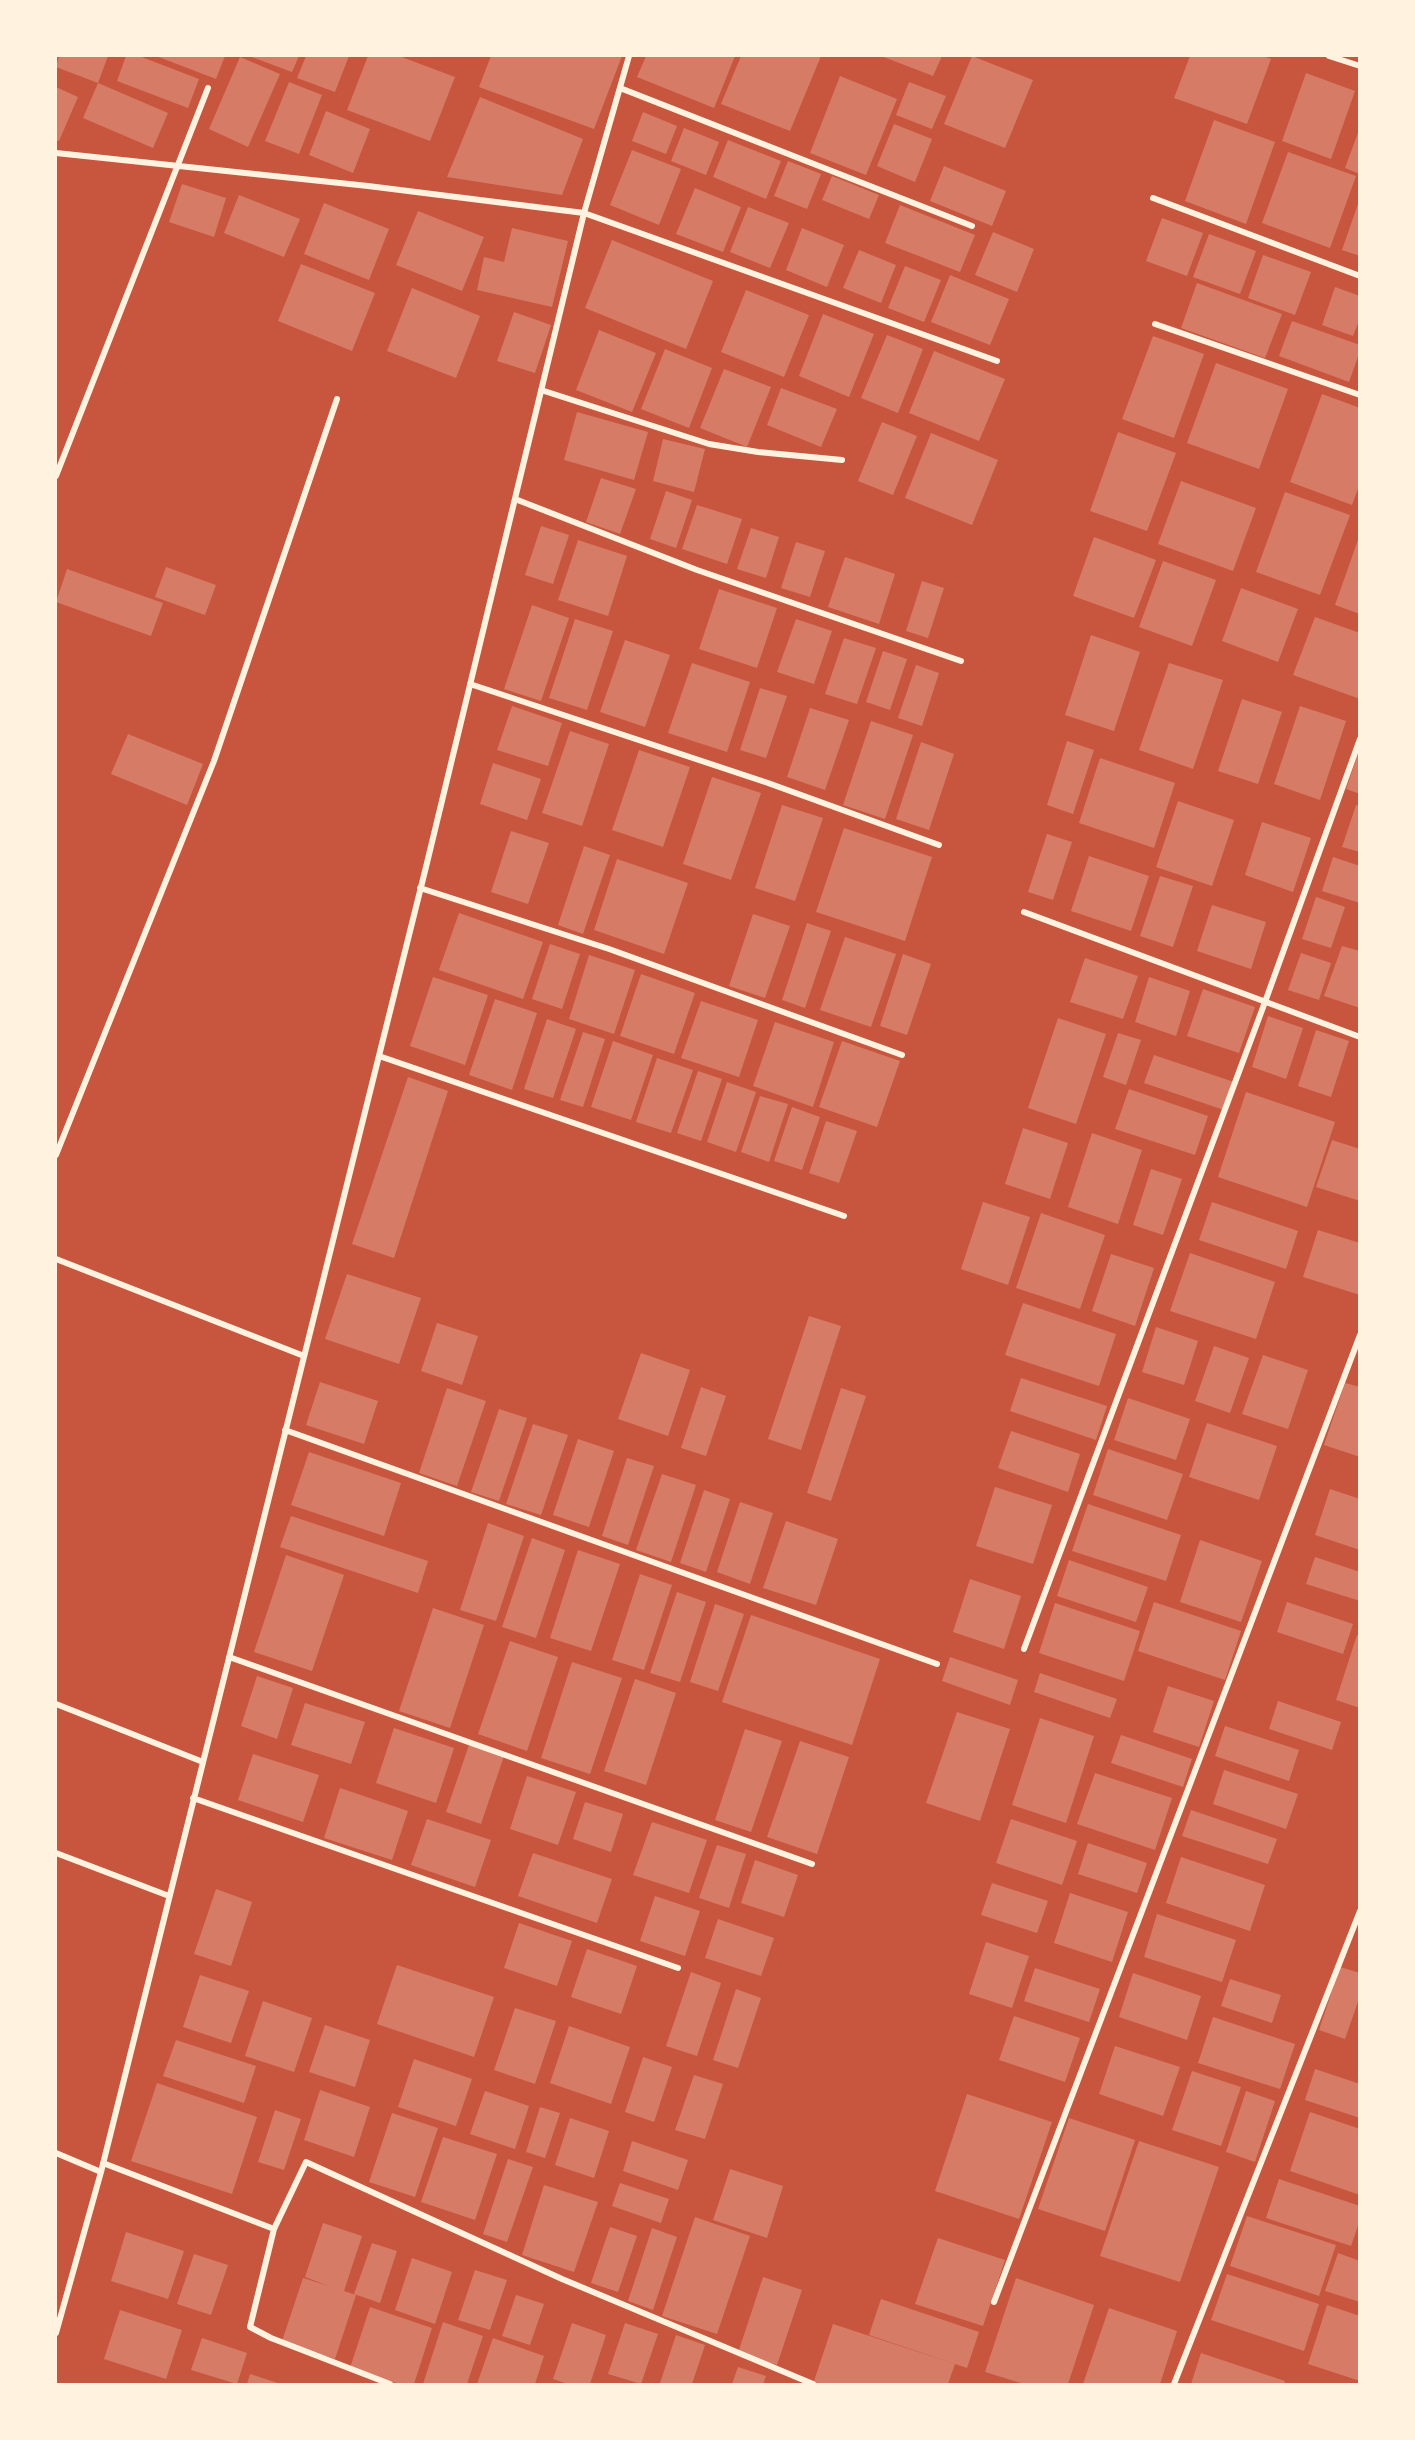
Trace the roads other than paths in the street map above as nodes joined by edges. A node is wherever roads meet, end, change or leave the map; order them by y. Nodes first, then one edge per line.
1 (630, 56) edge
2 (1329, 56) edge
3 (1359, 66) edge
4 (208, 88) dead end
5 (620, 88) junction
6 (56, 153) edge
7 (177, 167) junction
8 (1153, 198) dead end
9 (584, 213) junction
10 (972, 226) dead end
11 (1359, 276) edge
12 (1155, 324) dead end
13 (997, 361) dead end
14 (541, 390) junction
15 (1359, 395) edge
16 (337, 399) dead end
17 (842, 460) dead end
18 (56, 476) edge
19 (515, 499) junction
20 (961, 661) dead end
21 (470, 684) junction
22 (1359, 739) edge
23 (939, 845) dead end
24 (420, 888) junction
25 (1024, 912) dead end
26 (1265, 1002) junction
27 (1359, 1037) edge
28 (902, 1055) dead end
29 (379, 1056) junction
30 (56, 1155) edge
31 (844, 1216) dead end
32 (56, 1260) edge
33 (1359, 1335) edge
34 (304, 1356) junction
35 (285, 1430) junction
36 (1024, 1649) dead end
37 (229, 1657) junction
38 (937, 1664) dead end
39 (56, 1704) edge
40 (203, 1762) junction
41 (193, 1798) junction
42 (56, 1853) edge
43 (812, 1864) dead end
44 (169, 1896) junction
45 (1359, 1911) edge
46 (678, 1968) dead end
47 (56, 2153) edge
48 (103, 2163) junction
49 (101, 2172) junction
50 (274, 2229) junction
51 (994, 2302) dead end
52 (58, 2309) edge
53 (56, 2333) edge
54 (390, 2385) edge
55 (813, 2385) edge
56 (1174, 2385) edge

1 - 5 street
2 - 3 street
4 - 7 street
5 - 9 street
5 - 10 street
6 - 7 street
7 - 9 street
7 - 18 street
8 - 11 street
9 - 13 street
9 - 14 street
12 - 15 street
14 - 17 street
14 - 19 street
16 - 30 street
19 - 20 street
19 - 21 street
21 - 23 street
21 - 24 street
22 - 26 street
24 - 28 street
24 - 29 street
25 - 26 street
26 - 27 street
26 - 36 street
29 - 31 street
29 - 34 street
32 - 34 street
33 - 51 street
34 - 35 street
35 - 37 street
35 - 38 street
37 - 40 street
37 - 43 street
39 - 40 street
40 - 41 street
41 - 44 street
41 - 46 street
42 - 44 street
44 - 48 street
45 - 56 street
47 - 49 street
48 - 49 street
48 - 50 street
49 - 52 street
50 - 54 street
50 - 55 street
52 - 53 street

